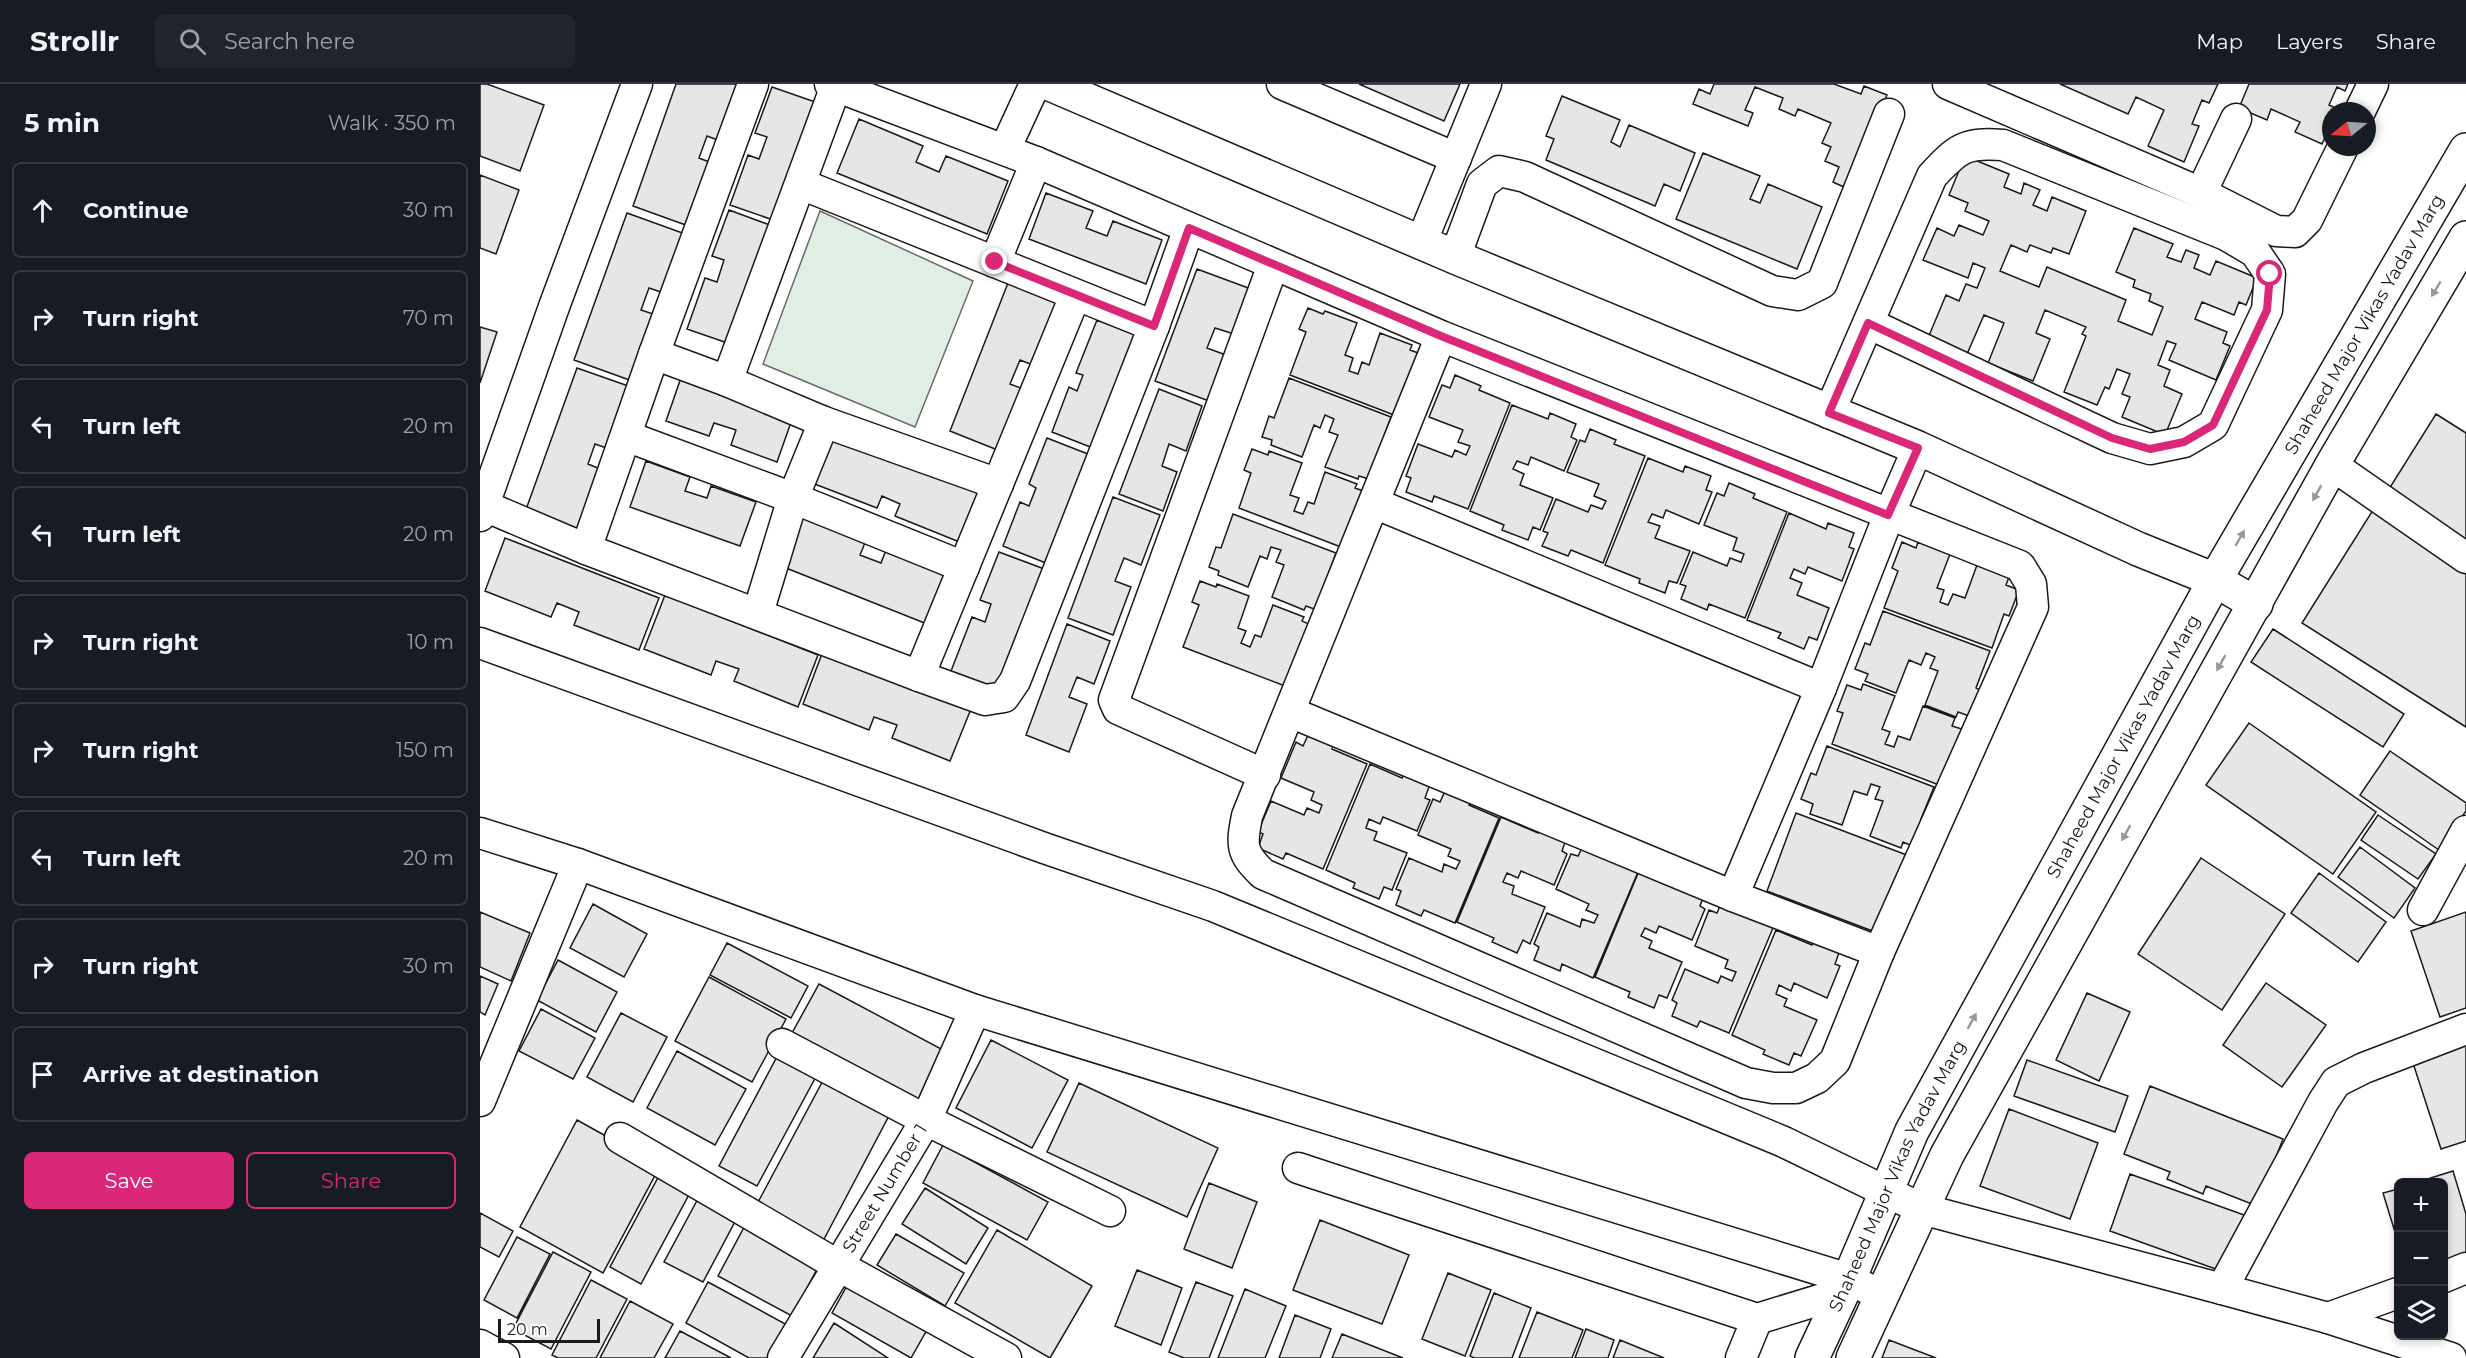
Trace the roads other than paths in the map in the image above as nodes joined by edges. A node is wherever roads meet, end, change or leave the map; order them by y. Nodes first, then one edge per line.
1 (637, 84) edge
2 (753, 84) edge
3 (1035, 84) edge
4 (1050, 84) edge
5 (1282, 84) edge
6 (1486, 84) edge
7 (1948, 84) edge
8 (2373, 84) edge
9 (833, 85) edge
10 (2364, 102) edge
11 (1889, 114) dead end
12 (2236, 119) dead end
13 (1005, 149) junction
14 (2466, 150) edge
15 (2339, 156) edge
16 (1456, 158) junction
17 (1036, 162) junction
18 (801, 184) junction
19 (2201, 193) junction
20 (1189, 228) junction
21 (1421, 243) junction
22 (2462, 254) edge
23 (1455, 257) junction
24 (995, 262) junction
25 (1273, 265) junction
26 (1075, 296) junction
27 (1868, 323) junction
28 (1154, 326) junction
29 (1441, 336) junction
30 (654, 354) junction
31 (727, 381) junction
32 (1829, 413) junction
33 (824, 422) junction
34 (626, 436) junction
35 (1918, 448) junction
36 (2332, 465) junction
37 (998, 484) junction
38 (793, 498) junction
39 (1374, 502) junction
40 (481, 508) edge
41 (1888, 515) junction
42 (586, 549) junction
43 (2466, 558) edge
44 (964, 567) junction
45 (2215, 580) junction
46 (2256, 603) junction
47 (758, 613) junction
48 (480, 643) edge
49 (919, 676) junction
50 (1821, 688) junction
51 (1290, 712) junction
52 (1265, 775) junction
53 (2466, 831) edge
54 (480, 832) edge
55 (578, 864) junction
56 (1733, 896) junction
57 (2423, 910) dead end
58 (1880, 952) junction
59 (975, 1010) junction
60 (2466, 1029) edge
61 (782, 1044) dead end
62 (480, 1101) edge
63 (926, 1120) junction
64 (620, 1138) dead end
65 (1298, 1168) dead end
66 (1884, 1192) junction
67 (1922, 1209) junction
68 (1110, 1211) dead end
69 (839, 1266) junction
70 (2466, 1268) edge
71 (2448, 1275) edge
72 (1846, 1286) junction
73 (2222, 1289) junction
74 (2394, 1294) edge
75 (1882, 1296) junction
76 (2328, 1318) junction
77 (1757, 1319) junction
78 (480, 1345) edge
79 (504, 1358) edge
80 (783, 1358) edge
81 (1006, 1358) edge
82 (1742, 1358) edge
83 (1812, 1358) edge
84 (1853, 1358) edge
85 (2451, 1358) edge

1 - 40 street
2 - 30 street
3 - 13 street
4 - 21 main road
5 - 16 street
6 - 16 street
7 - 19 street
8 - 10 street
9 - 13 street
9 - 18 street
11 - 23 street
12 - 19 street
13 - 17 street
45 -> 14 main road, Shaheed Major Vikas Yadav Marg
15 - 19 street
16 - 21 street
17 - 20 street
17 - 24 street
18 - 24 street
18 - 31 street
20 - 25 street
20 - 28 street
21 - 23 main road
22 -> 36 main road, Shaheed Major Vikas Yadav Marg
23 - 32 main road
24 - 26 street
25 - 29 street
25 - 52 street
26 - 28 street
26 - 37 street
27 - 27 street
27 - 32 street
28 - 49 street
29 - 39 street
29 - 41 street
30 - 31 street
30 - 34 street
31 - 33 street
32 - 35 main road
33 - 37 street
33 - 38 street
34 - 38 street
34 - 42 street
35 - 41 street
35 - 45 main road
36 - 43 street
36 -> 46 main road, Shaheed Major Vikas Yadav Marg
37 - 44 street
38 - 44 street
38 - 47 street
39 - 50 street
39 - 51 street
40 - 42 street
41 - 50 street
41 - 58 street
42 - 47 street
44 - 49 street
45 - 46 main road
66 -> 45 main road, Shaheed Major Vikas Yadav Marg
46 -> 67 main road, Shaheed Major Vikas Yadav Marg
47 - 49 street
48 - 66 street
50 - 56 street
51 - 52 street
51 - 56 street
52 - 58 street
53 - 57 street
54 - 55 street
55 - 59 street
55 - 62 street
56 - 58 street
59 - 63 street, Street Number 1
59 - 72 street
60 - 73 street
61 - 63 street
63 - 68 street
63 - 69 street, Street Number 1
64 - 69 street
65 - 77 street
66 - 67 street
66 - 72 main road, Shaheed Major Vikas Yadav Marg
67 - 73 street
67 - 75 main road, Shaheed Major Vikas Yadav Marg
69 - 80 street, Street Number 1
69 - 81 street
70 - 71 street
72 - 75 street
72 - 77 street
72 - 83 main road, Shaheed Major Vikas Yadav Marg
73 - 76 street
74 - 76 street
75 - 84 main road, Shaheed Major Vikas Yadav Marg
76 - 85 street
77 - 82 street
78 - 79 street

